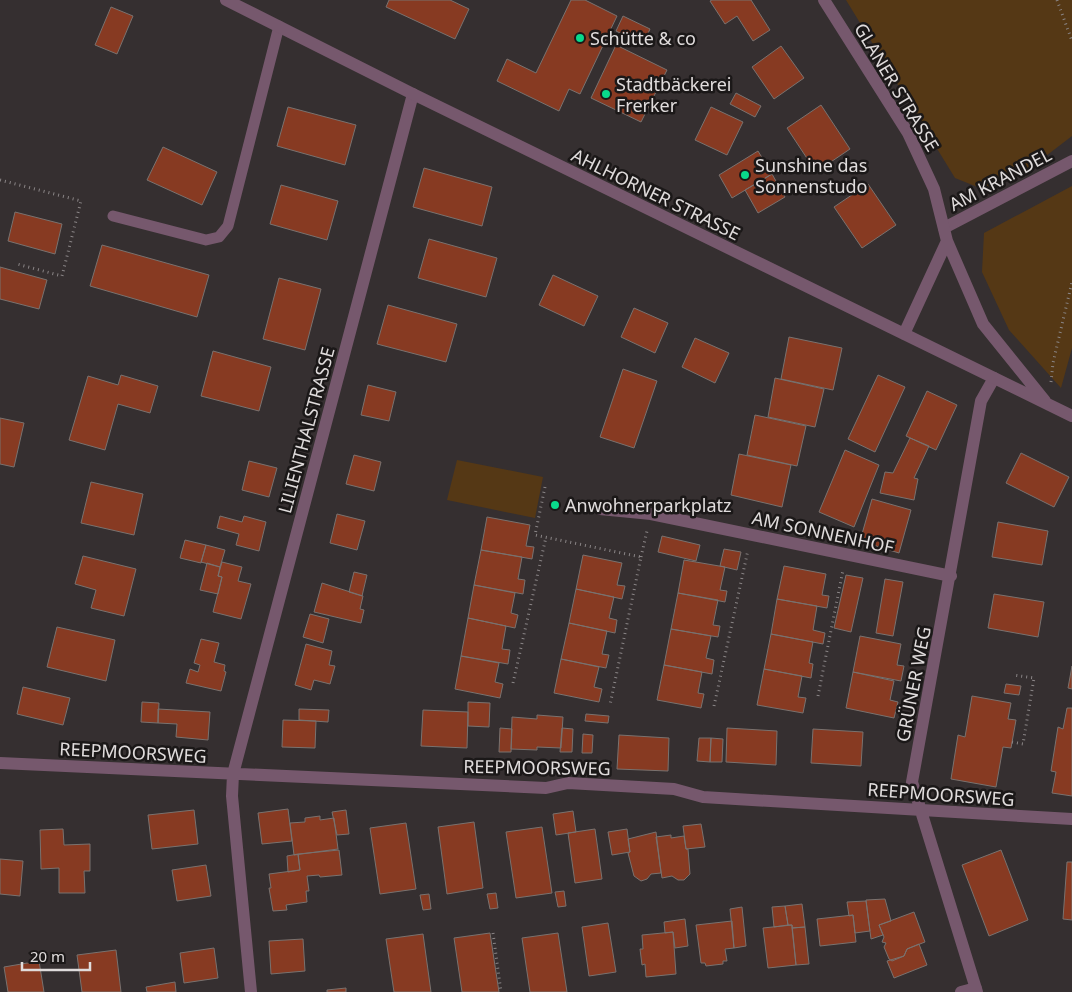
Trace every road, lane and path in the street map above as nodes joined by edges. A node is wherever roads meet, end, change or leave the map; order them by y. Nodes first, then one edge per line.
1 (226, 0) edge
2 (824, 0) edge
3 (1057, 0) edge
4 (279, 26) junction
5 (1072, 41) edge
6 (412, 94) junction
7 (1072, 161) edge
8 (0, 180) edge
9 (113, 216) dead end
10 (944, 228) junction
11 (947, 241) junction
12 (17, 264) dead end
13 (1072, 282) edge
14 (904, 334) junction
15 (994, 378) junction
16 (1048, 405) junction
17 (1072, 416) edge
18 (545, 487) dead end
19 (600, 509) dead end
20 (651, 514) junction
21 (752, 535) junction
22 (546, 537) junction
23 (846, 554) junction
24 (641, 557) junction
25 (951, 576) junction
26 (1013, 675) dead end
27 (513, 683) dead end
28 (818, 696) dead end
29 (610, 706) dead end
30 (714, 706) dead end
31 (1012, 742) dead end
32 (0, 763) edge
33 (233, 774) junction
34 (920, 810) junction
35 (1072, 819) edge
36 (493, 933) dead end
37 (977, 990) edge
38 (251, 992) edge
39 (501, 992) edge
40 (961, 992) edge

1 - 4 street, AHLHORNER STRASSE
2 - 10 street, GLANER STRASSE
3 - 5 path
4 - 6 street, AHLHORNER STRASSE
4 - 9 lane
6 - 14 street, AHLHORNER STRASSE
6 - 33 street, LILIENTHALSTRASSE
7 - 10 street, AM KRANDEL
8 - 12 path
10 - 11 street, GLANER STRASSE
11 - 14 street
11 - 16 street, GLANER STRASSE
13 - 16 path
14 - 15 street, AHLHORNER STRASSE
15 - 16 street, AHLHORNER STRASSE
15 - 25 street, GRÜNER WEG
16 - 17 street, AHLHORNER STRASSE
18 - 22 path
19 - 20 street, AM SONNENHOF
20 - 21 street, AM SONNENHOF
20 - 24 path
21 - 23 street, AM SONNENHOF
21 - 30 path
22 - 24 path
22 - 27 path
23 - 25 street, AM SONNENHOF
23 - 28 path
24 - 29 path
25 - 34 street, GRÜNER WEG
26 - 31 path
32 - 33 street, REEPMOORSWEG
33 - 34 street, REEPMOORSWEG
33 - 38 street, LILIENTHALSTRASSE
34 - 35 street, REEPMOORSWEG
34 - 37 street, GRÜNER WEG
36 - 39 path
37 - 40 street

